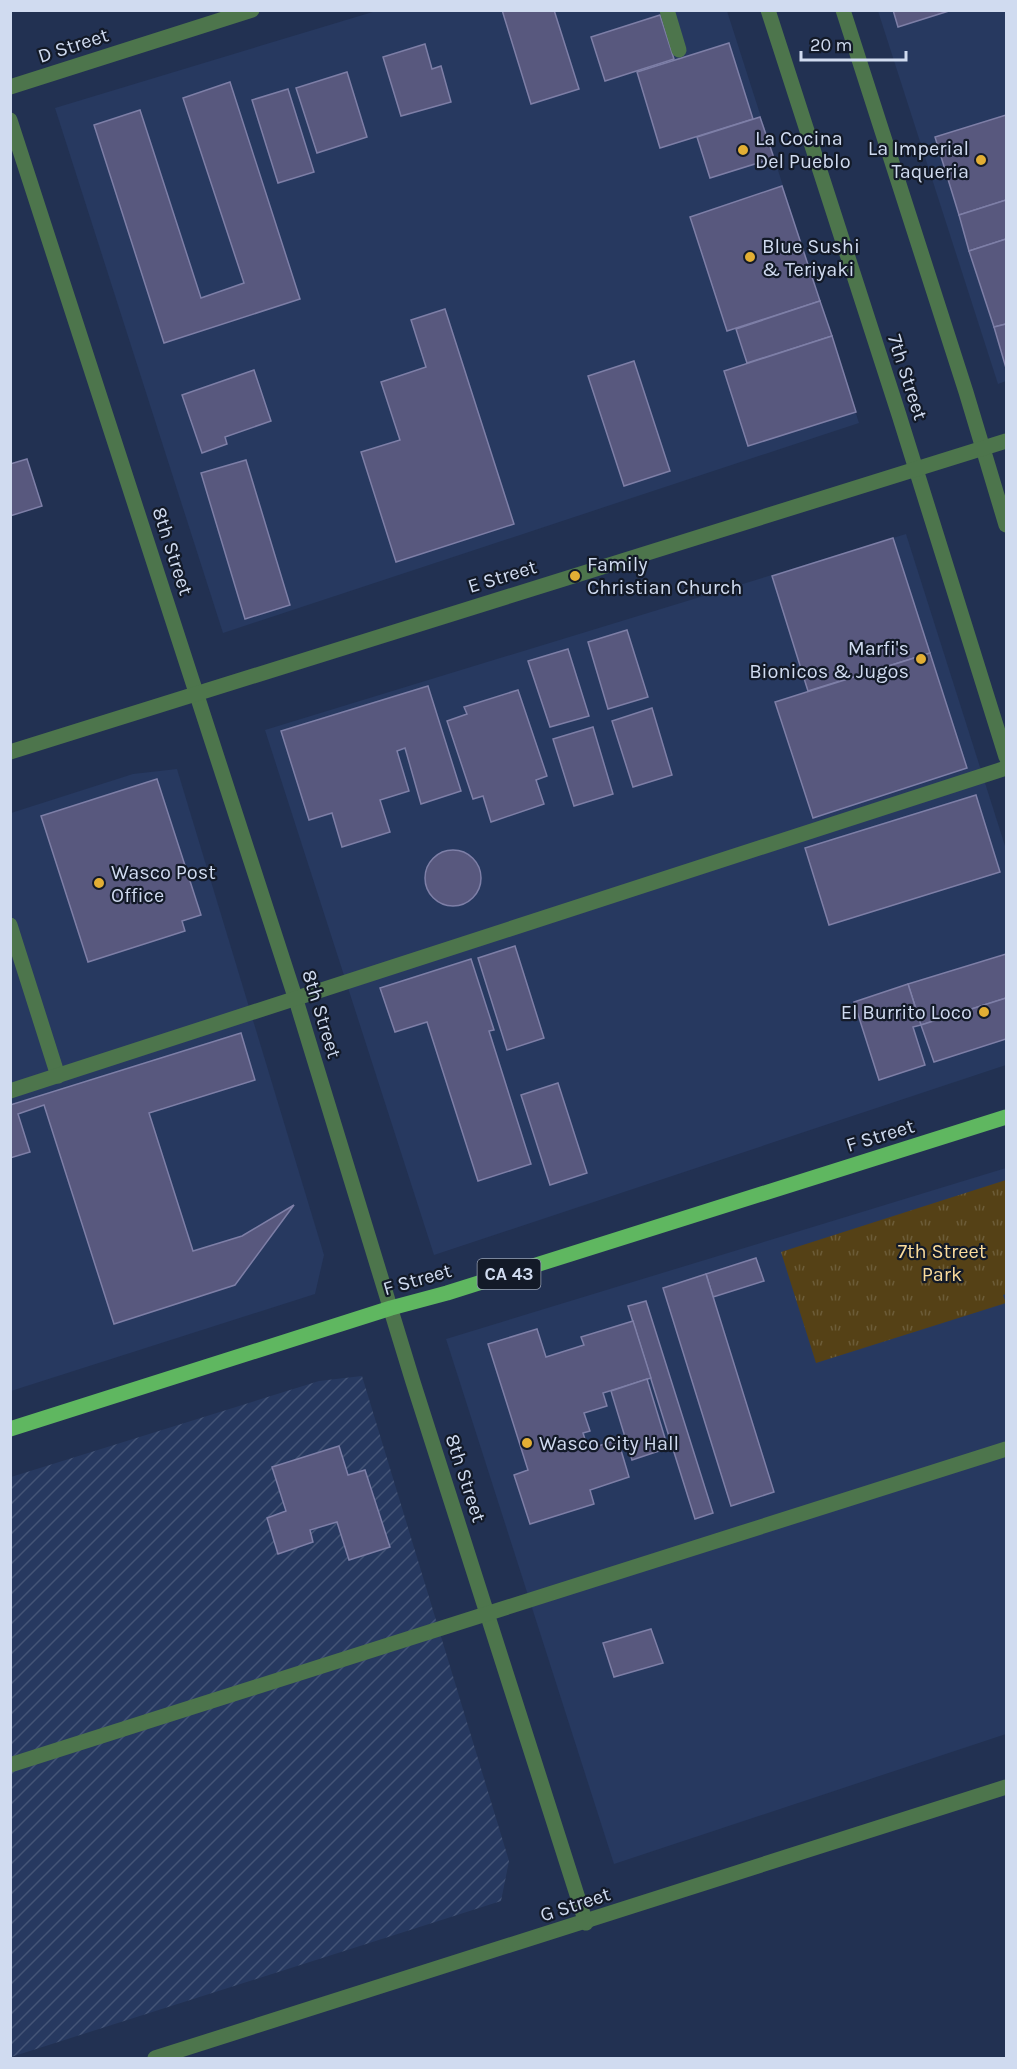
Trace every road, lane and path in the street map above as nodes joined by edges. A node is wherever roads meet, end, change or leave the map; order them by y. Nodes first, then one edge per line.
1 (252, 10) edge
2 (667, 10) edge
3 (768, 10) edge
4 (843, 10) edge
5 (679, 50) dead end
6 (10, 87) edge
7 (10, 120) edge
8 (1006, 441) edge
9 (983, 448) junction
10 (916, 470) junction
11 (1006, 525) edge
12 (197, 693) junction
13 (10, 752) edge
14 (1006, 757) edge
15 (1006, 768) edge
16 (10, 925) edge
17 (296, 1000) junction
18 (58, 1076) junction
19 (10, 1091) edge
20 (1006, 1117) edge
21 (391, 1308) junction
22 (10, 1429) edge
23 (1006, 1449) edge
24 (488, 1614) junction
25 (10, 1764) edge
26 (1006, 1787) edge
27 (586, 1923) junction
28 (155, 2058) edge

1 - 6 street, D Street
2 - 5 street
3 - 10 street, 7th Street
4 - 9 street
7 - 12 street, 8th Street
8 - 9 street, E Street
9 - 10 street, E Street
9 - 11 street
10 - 12 street, E Street
10 - 14 street, 7th Street
12 - 13 street, E Street
12 - 17 street, 8th Street
15 - 17 street
16 - 18 street
17 - 18 street
17 - 21 street, 8th Street
18 - 19 street
20 - 21 main road, F Street / CA 43
21 - 22 main road, F Street / CA 43
21 - 24 street, 8th Street
23 - 24 street
24 - 25 street
24 - 27 street, 8th Street
26 - 27 street, G Street
27 - 28 street, G Street

